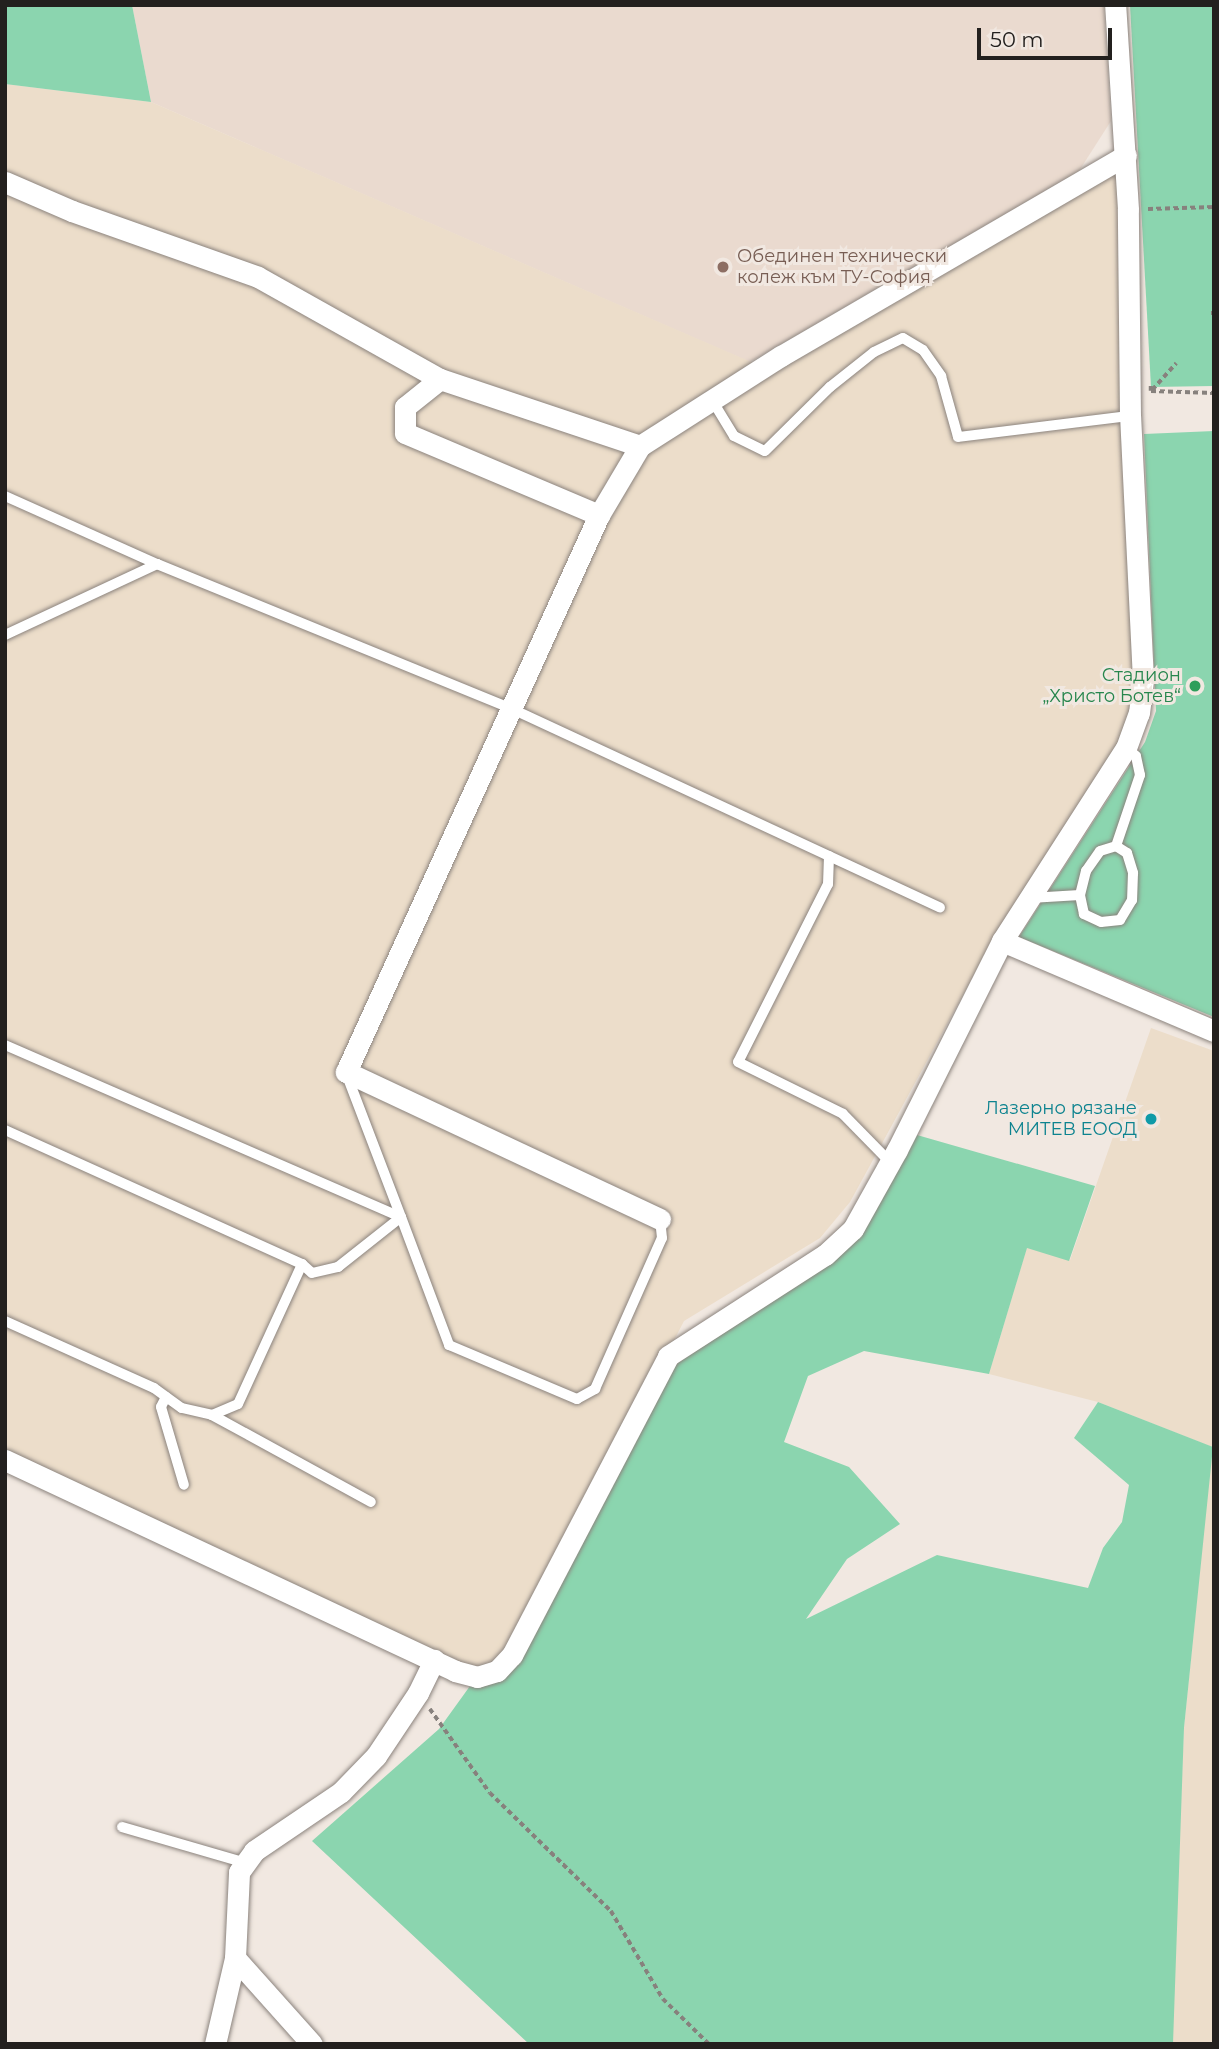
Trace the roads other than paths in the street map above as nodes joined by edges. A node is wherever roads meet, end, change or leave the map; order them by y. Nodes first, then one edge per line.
1 (1115, 5) edge
2 (1126, 155) junction
3 (5, 182) edge
4 (440, 379) junction
5 (712, 400) junction
6 (1130, 416) junction
7 (640, 446) junction
8 (5, 496) edge
9 (599, 515) junction
10 (157, 564) junction
11 (5, 635) edge
12 (510, 708) junction
13 (1126, 748) junction
14 (1115, 846) junction
15 (829, 856) junction
16 (1080, 895) junction
17 (1030, 898) junction
18 (940, 908) dead end
19 (1002, 941) junction
20 (1214, 1031) edge
21 (5, 1045) edge
22 (346, 1072) junction
23 (5, 1130) edge
24 (890, 1161) junction
25 (401, 1217) junction
26 (660, 1219) joint
27 (302, 1264) junction
28 (5, 1321) edge
29 (166, 1397) junction
30 (212, 1415) junction
31 (5, 1460) edge
32 (184, 1485) dead end
33 (371, 1502) dead end
34 (433, 1660) junction
35 (122, 1827) dead end
36 (246, 1863) junction
37 (234, 1958) junction
38 (215, 2044) edge
39 (312, 2044) edge

1 - 2 street
2 - 5 street
2 - 6 street
3 - 4 street
4 - 7 street
4 - 9 street
5 - 6 lane
5 - 7 street
6 - 13 street
7 - 9 street
8 - 10 lane
9 - 12 street
10 - 11 lane
10 - 12 lane
12 - 15 lane
12 - 22 street
13 - 14 lane
13 - 17 street
14 - 16 lane
14 - 16 lane
15 - 18 lane
15 - 24 lane
16 - 17 lane
17 - 19 street
19 - 20 street
19 - 24 street
21 - 25 lane
22 - 25 lane
22 - 26 street
23 - 27 lane
24 - 34 street
25 - 26 lane
25 - 27 lane
27 - 30 lane
28 - 29 lane
29 - 30 lane
29 - 32 lane
30 - 33 lane
31 - 34 street
34 - 36 street
35 - 36 lane
36 - 37 street
37 - 38 street
37 - 39 street

